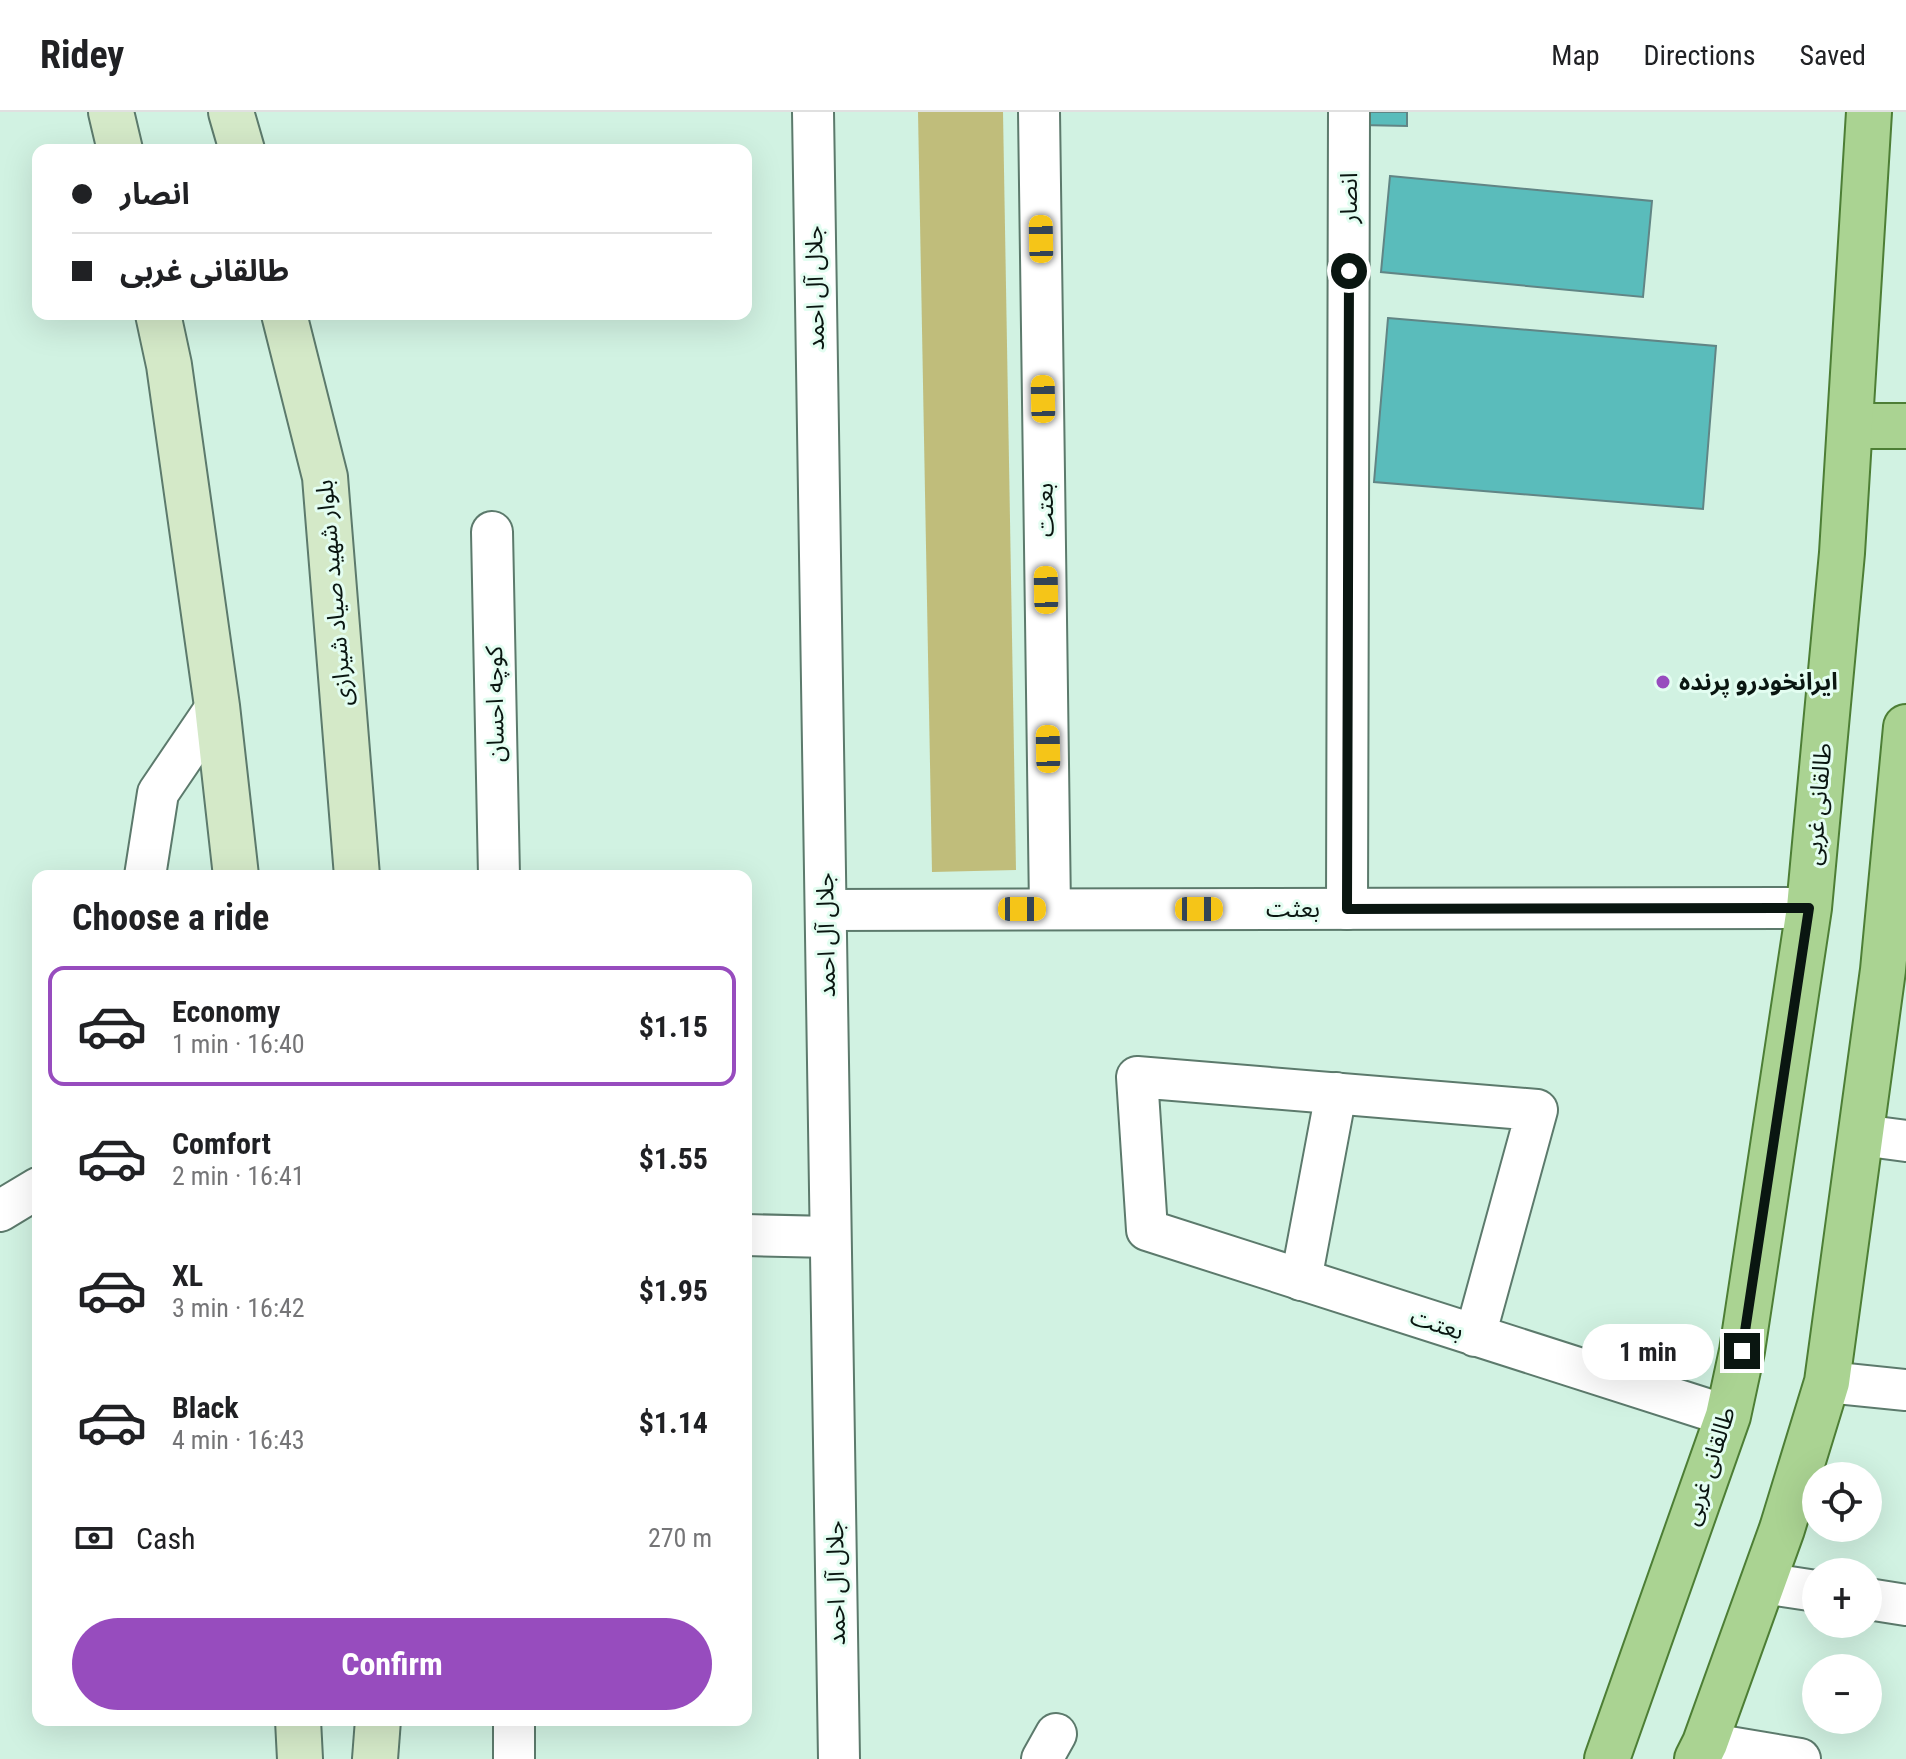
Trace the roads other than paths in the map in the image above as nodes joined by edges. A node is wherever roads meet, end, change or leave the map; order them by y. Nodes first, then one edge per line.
1 (111, 112) edge
2 (231, 112) edge
3 (813, 112) edge
4 (1039, 112) edge
5 (1349, 112) edge
6 (1869, 112) edge
7 (119, 144) edge
8 (240, 144) edge
9 (159, 320) edge
10 (286, 320) edge
11 (1850, 426) junction
12 (1906, 426) edge
13 (492, 532) dead end
14 (217, 706) junction
15 (1906, 727) edge
16 (1904, 771) edge
17 (146, 870) edge
18 (235, 870) edge
19 (357, 870) edge
20 (499, 870) edge
21 (1809, 908) junction
22 (1050, 909) junction
23 (1347, 909) junction
24 (826, 910) junction
25 (1894, 972) edge
26 (1336, 1093) junction
27 (1861, 1135) junction
28 (1906, 1141) edge
29 (32, 1192) edge
30 (0, 1211) edge
31 (752, 1235) edge
32 (830, 1237) junction
33 (1301, 1280) junction
34 (1475, 1336) junction
35 (1827, 1382) junction
36 (1906, 1390) edge
37 (1728, 1416) junction
38 (1763, 1583) junction
39 (1802, 1589) edge
40 (1882, 1601) edge
41 (1906, 1605) edge
42 (298, 1726) edge
43 (378, 1726) edge
44 (514, 1726) edge
45 (1701, 1751) edge
46 (300, 1759) edge
47 (375, 1759) edge
48 (514, 1759) edge
49 (839, 1759) edge
50 (1607, 1759) edge
51 (1800, 1759) edge

1 - 7 main road
2 - 8 main road
3 - 24 street, جلال آل احمد
4 - 22 street, بعتت
5 - 23 street, انصار
6 - 11 main road, طالقانی غربی
9 - 14 main road
10 - 19 main road, بلوار شهید صیاد شیرازی
11 - 12 main road
11 - 21 main road, طالقانی غربی
13 - 20 street, کوچه احسان
14 - 17 street
14 - 18 main road
15 - 16 main road
16 - 25 main road
21 - 23 street, بعثت
21 - 37 main road, طالقانی غربی
22 - 23 street, بعثت
22 - 24 street, بعثت
24 - 32 street, جلال آل احمد
25 - 27 main road
26 - 33 street
26 - 33 street, بعتت
26 - 34 street
27 - 28 street
27 - 35 main road
29 - 30 street
31 - 32 street
32 - 49 street, جلال آل احمد
33 - 34 street, بعتت
34 - 37 street, بعتت
35 - 36 street
35 - 38 main road
37 - 50 main road, طالقانی غربی
38 - 39 street
38 - 45 main road
40 - 41 street
42 - 46 main road
43 - 47 main road
44 - 48 street
45 - 51 street

